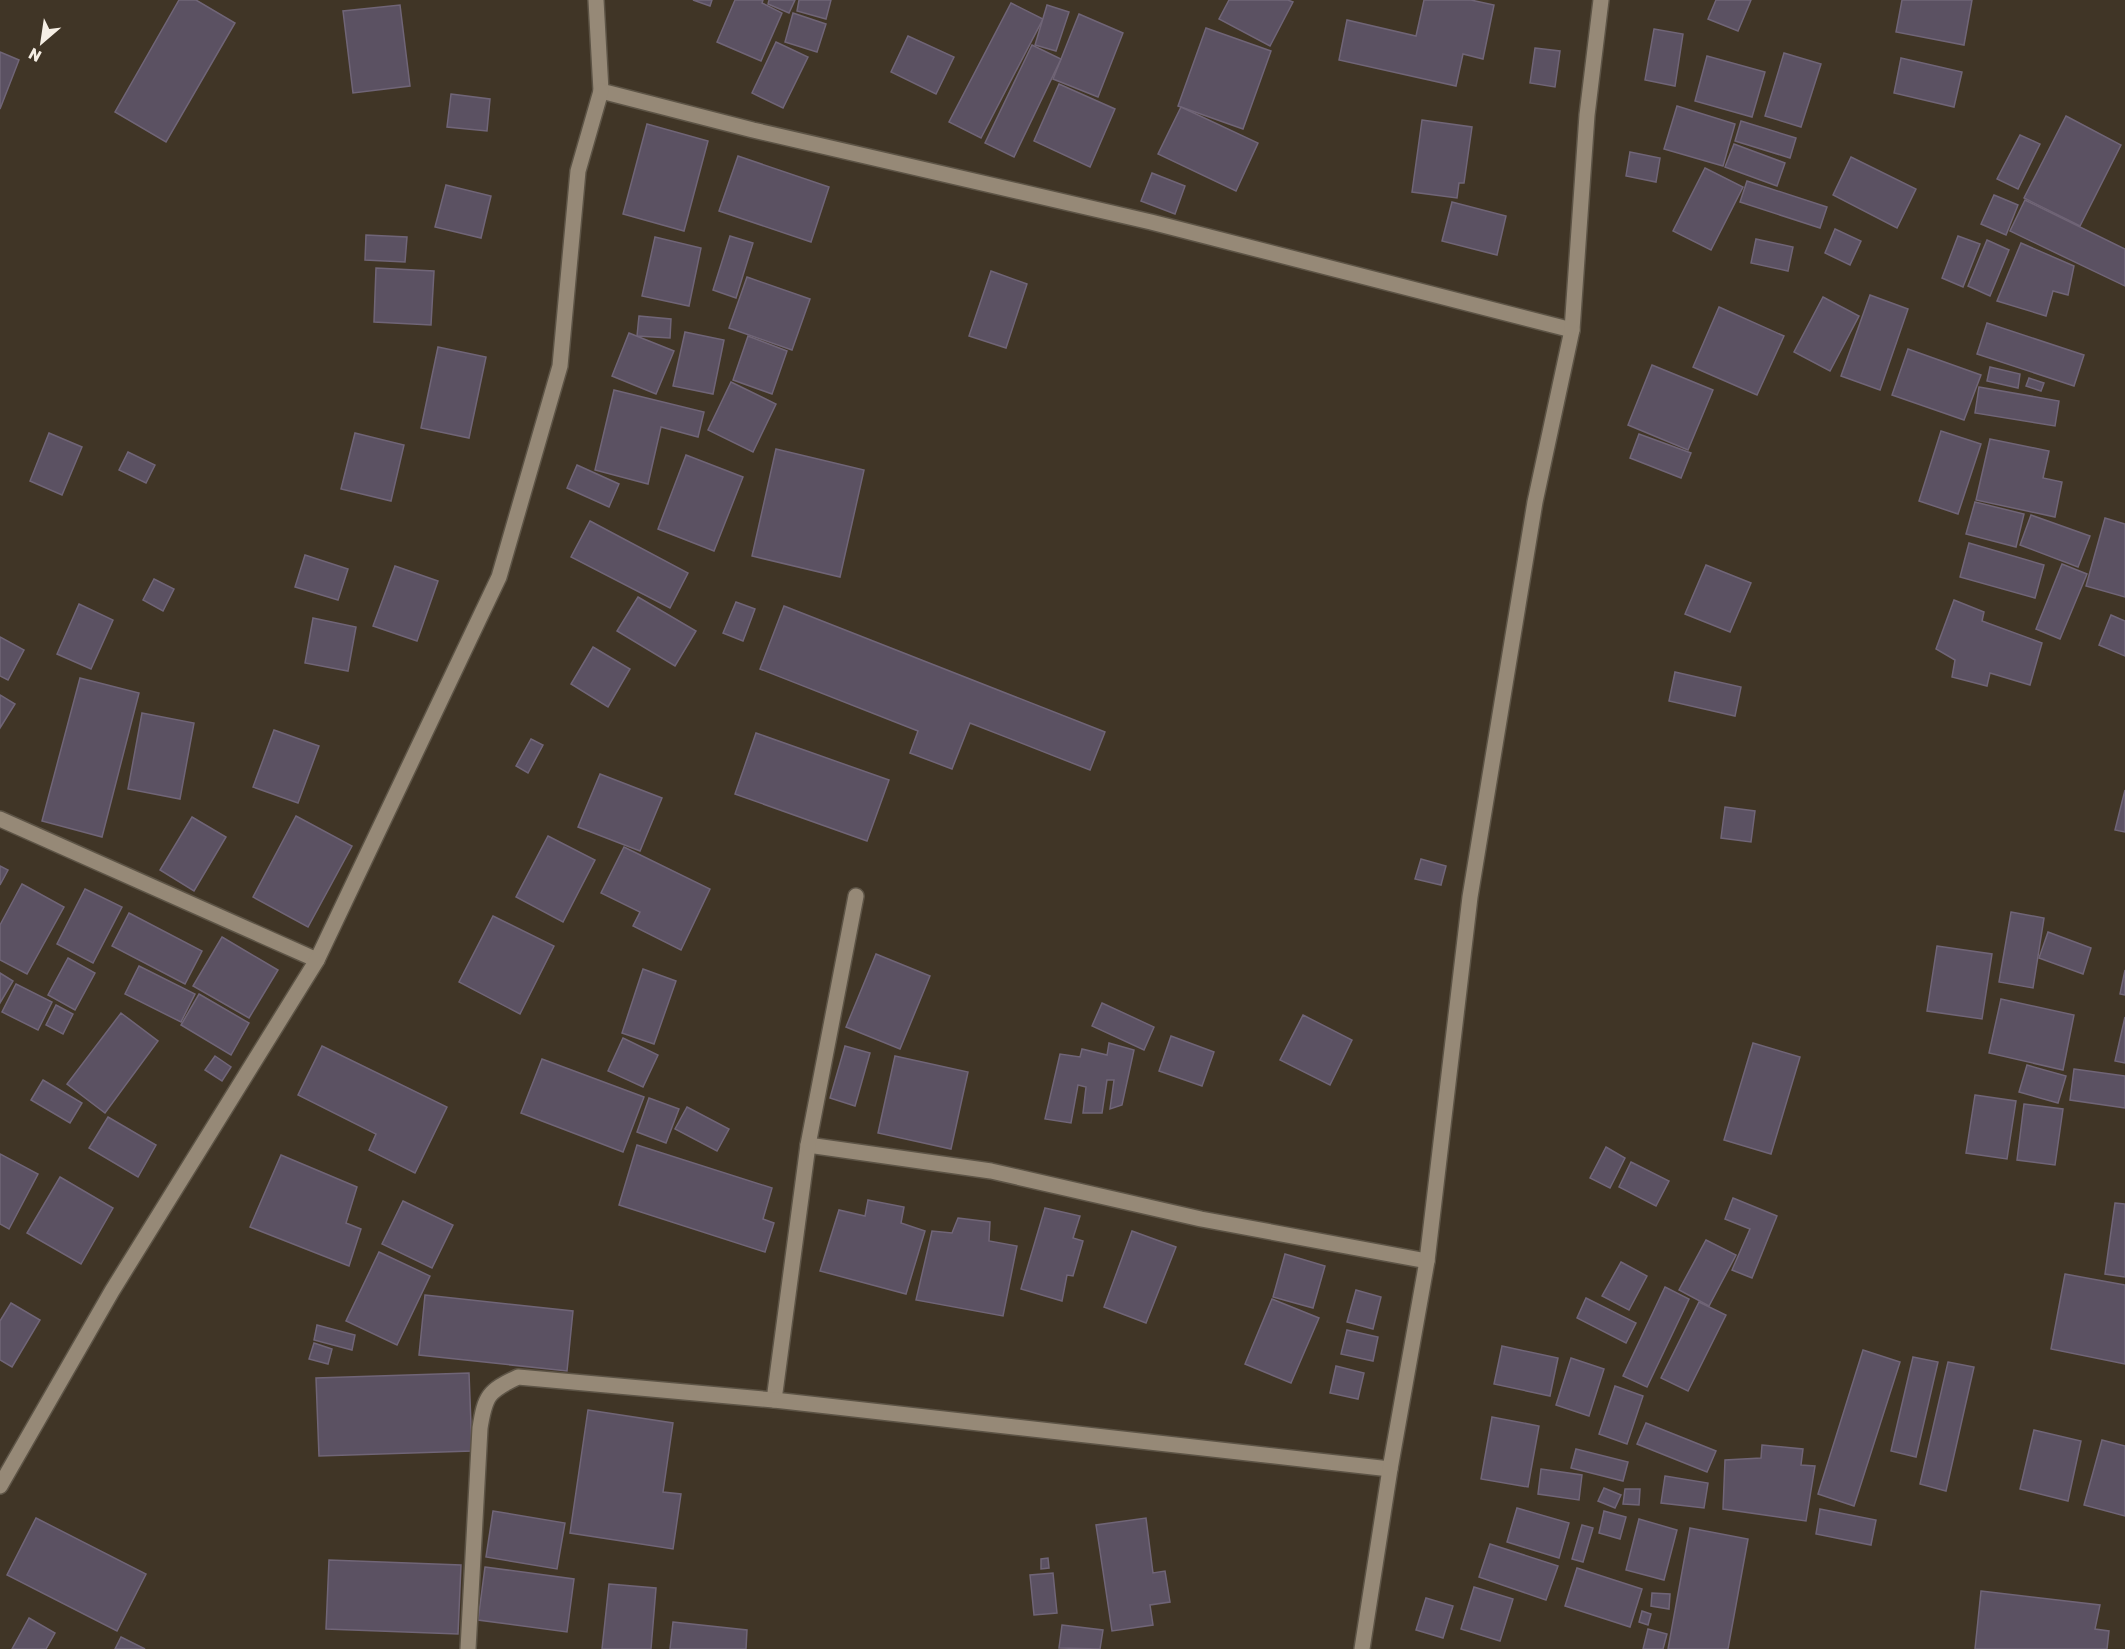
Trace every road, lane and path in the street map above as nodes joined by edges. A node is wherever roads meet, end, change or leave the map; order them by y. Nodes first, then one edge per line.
1 (596, 0) edge
2 (1601, 0) edge
3 (601, 91) junction
4 (1572, 330) junction
5 (0, 819) edge
6 (856, 896) dead end
7 (317, 960) junction
8 (808, 1145) junction
9 (1427, 1261) junction
10 (774, 1400) junction
11 (1390, 1469) junction
12 (0, 1486) edge
13 (468, 1649) edge
14 (1362, 1649) edge

1 - 3 street
2 - 4 street
3 - 4 street
3 - 7 street
4 - 9 street
5 - 7 street
6 - 8 street
7 - 12 street
8 - 9 street
8 - 10 street
9 - 11 street
10 - 11 street
10 - 13 street
11 - 14 street

